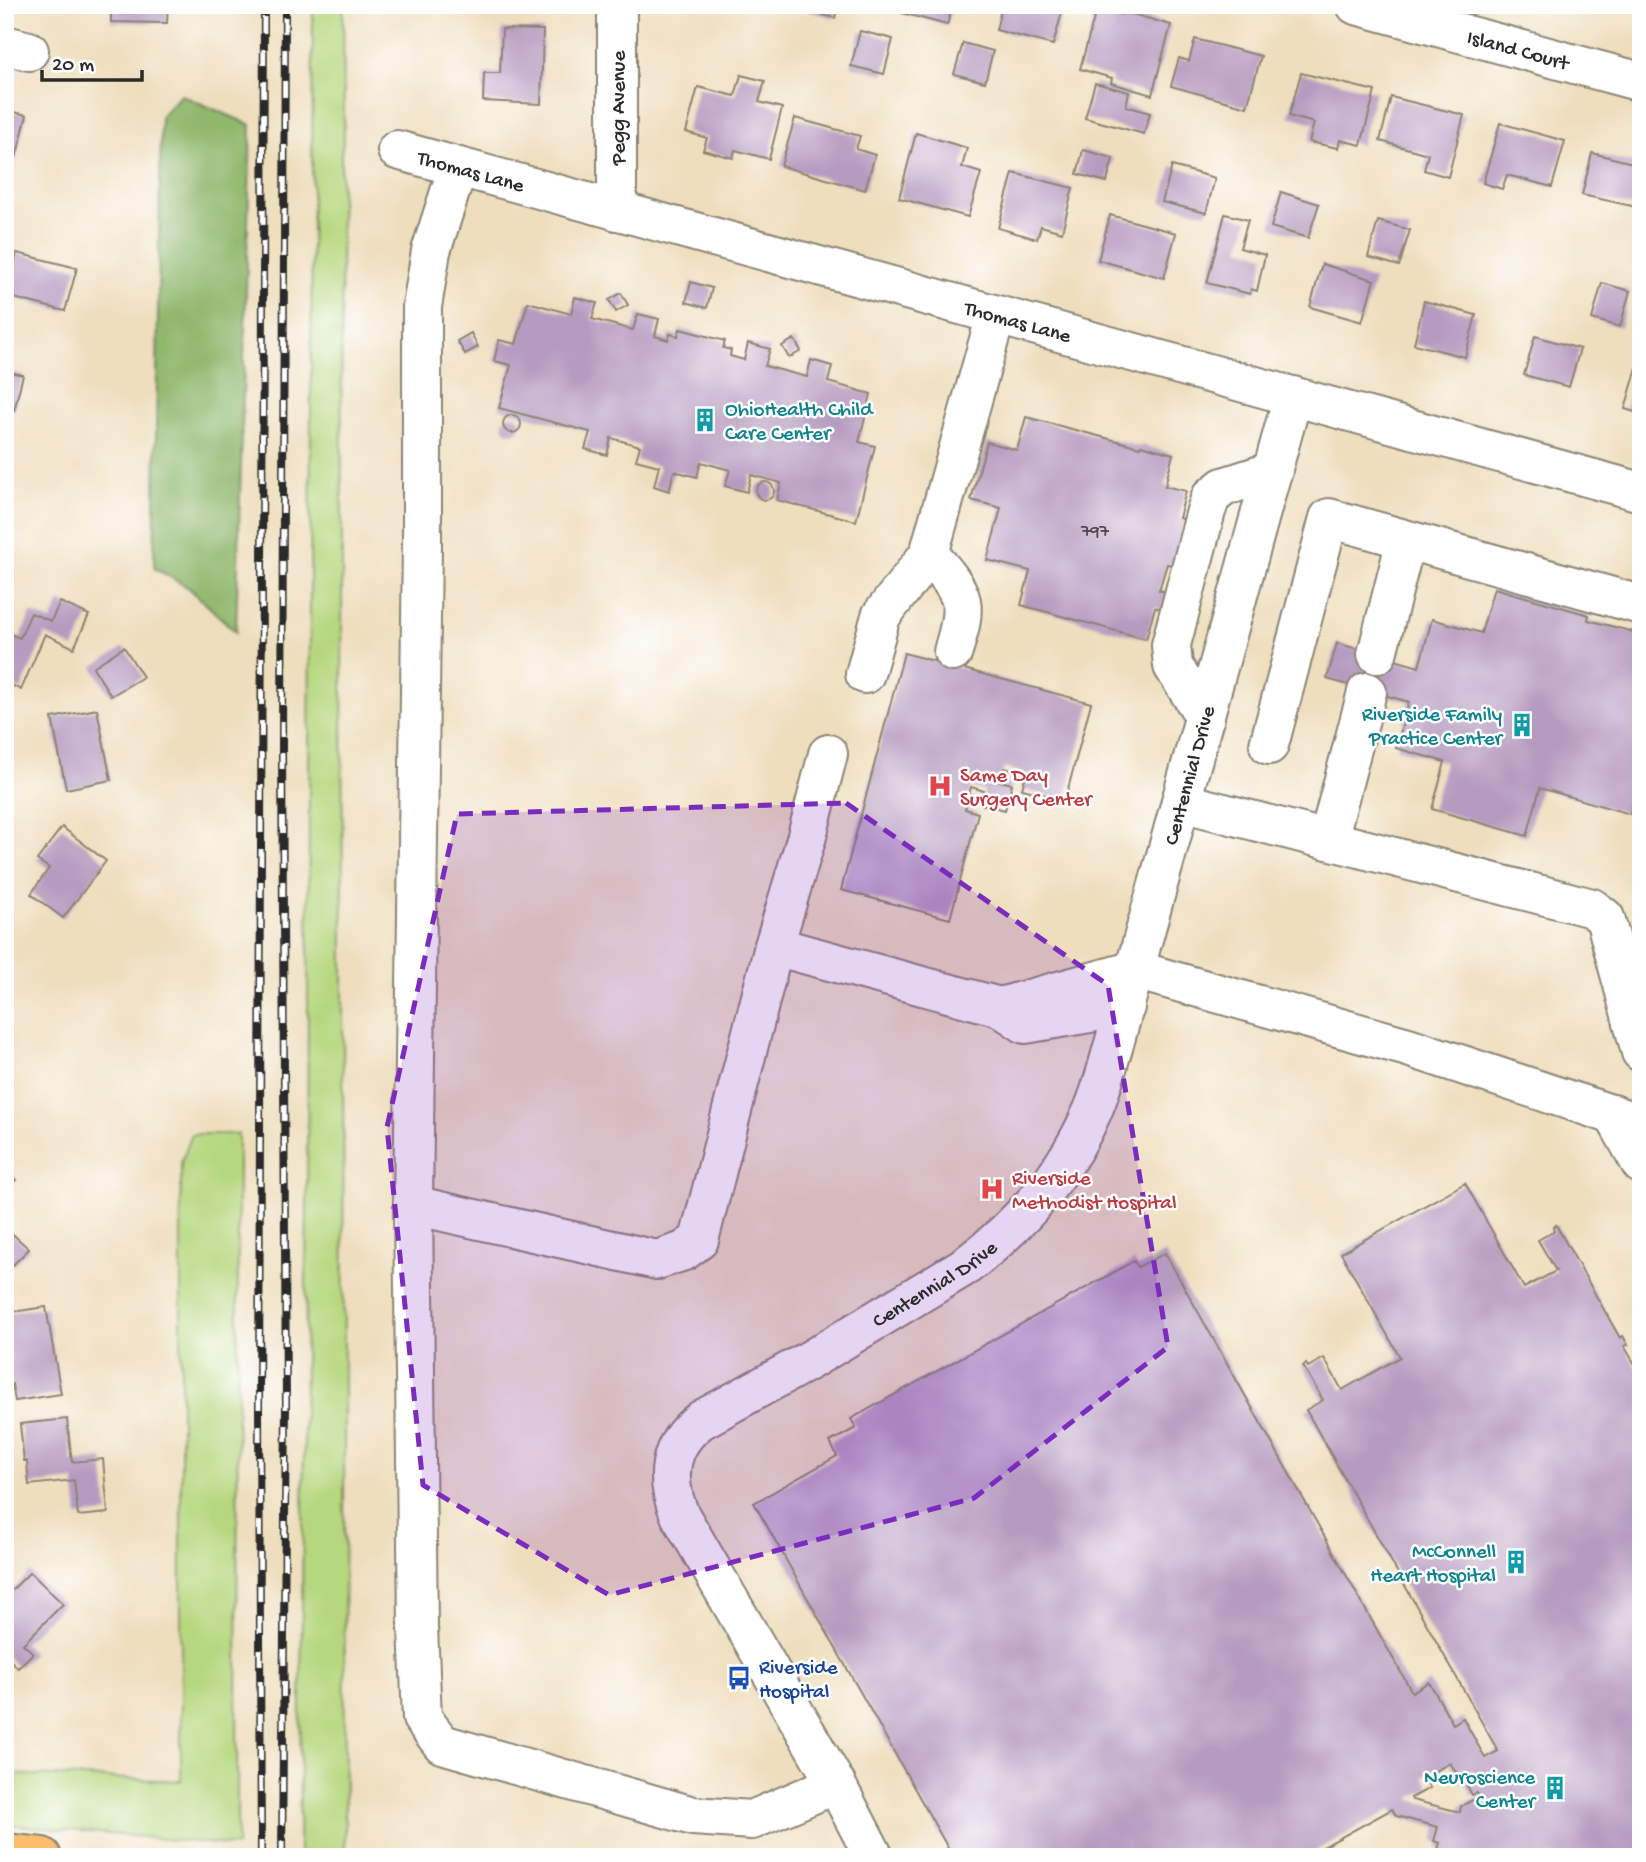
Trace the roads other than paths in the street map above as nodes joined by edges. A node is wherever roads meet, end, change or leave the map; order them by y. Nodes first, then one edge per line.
1 (617, 5) edge
2 (1356, 5) edge
3 (1641, 82) edge
4 (397, 150) dead end
5 (458, 167) junction
6 (617, 211) junction
7 (996, 315) junction
8 (1293, 396) junction
9 (1273, 471) junction
10 (1641, 492) edge
11 (1406, 540) junction
12 (929, 554) junction
13 (1641, 605) edge
14 (953, 652) dead end
15 (1377, 654) dead end
16 (865, 674) dead end
17 (1367, 692) dead end
18 (1205, 717) junction
19 (1269, 745) dead end
20 (828, 754) dead end
21 (1181, 802) junction
22 (1328, 840) junction
23 (775, 946) junction
24 (1135, 970) junction
25 (1000, 1007) junction
26 (1125, 1007) junction
27 (1641, 1052) edge
28 (1627, 1119) edge
29 (1641, 1164) edge
30 (413, 1205) junction
31 (836, 1784) junction
32 (5, 1853) edge
33 (42, 1857) edge
34 (874, 1857) edge

1 - 6 street, Pegg Avenue
2 - 3 street, Island Court
4 - 5 street, Thomas Lane
5 - 6 street, Thomas Lane
5 - 30 street
6 - 7 street, Thomas Lane
7 - 8 street, Thomas Lane
7 - 12 street
8 - 9 street, Centennial Drive
8 - 10 street, Thomas Lane
9 - 18 street, Centennial Drive
9 - 18 street
11 - 13 street
11 - 15 street
11 - 19 street
12 - 14 street
12 - 16 street
17 - 22 street
18 - 21 street, Centennial Drive
20 - 23 street
21 - 22 street
21 - 24 street, Centennial Drive
22 - 27 street
23 - 25 street
23 - 30 street
24 - 25 street
24 - 26 street, Centennial Drive
24 - 28 street
25 - 26 street
26 - 31 street, Centennial Drive
28 - 29 street
30 - 31 street
31 - 34 street, Centennial Drive
32 - 33 main road

